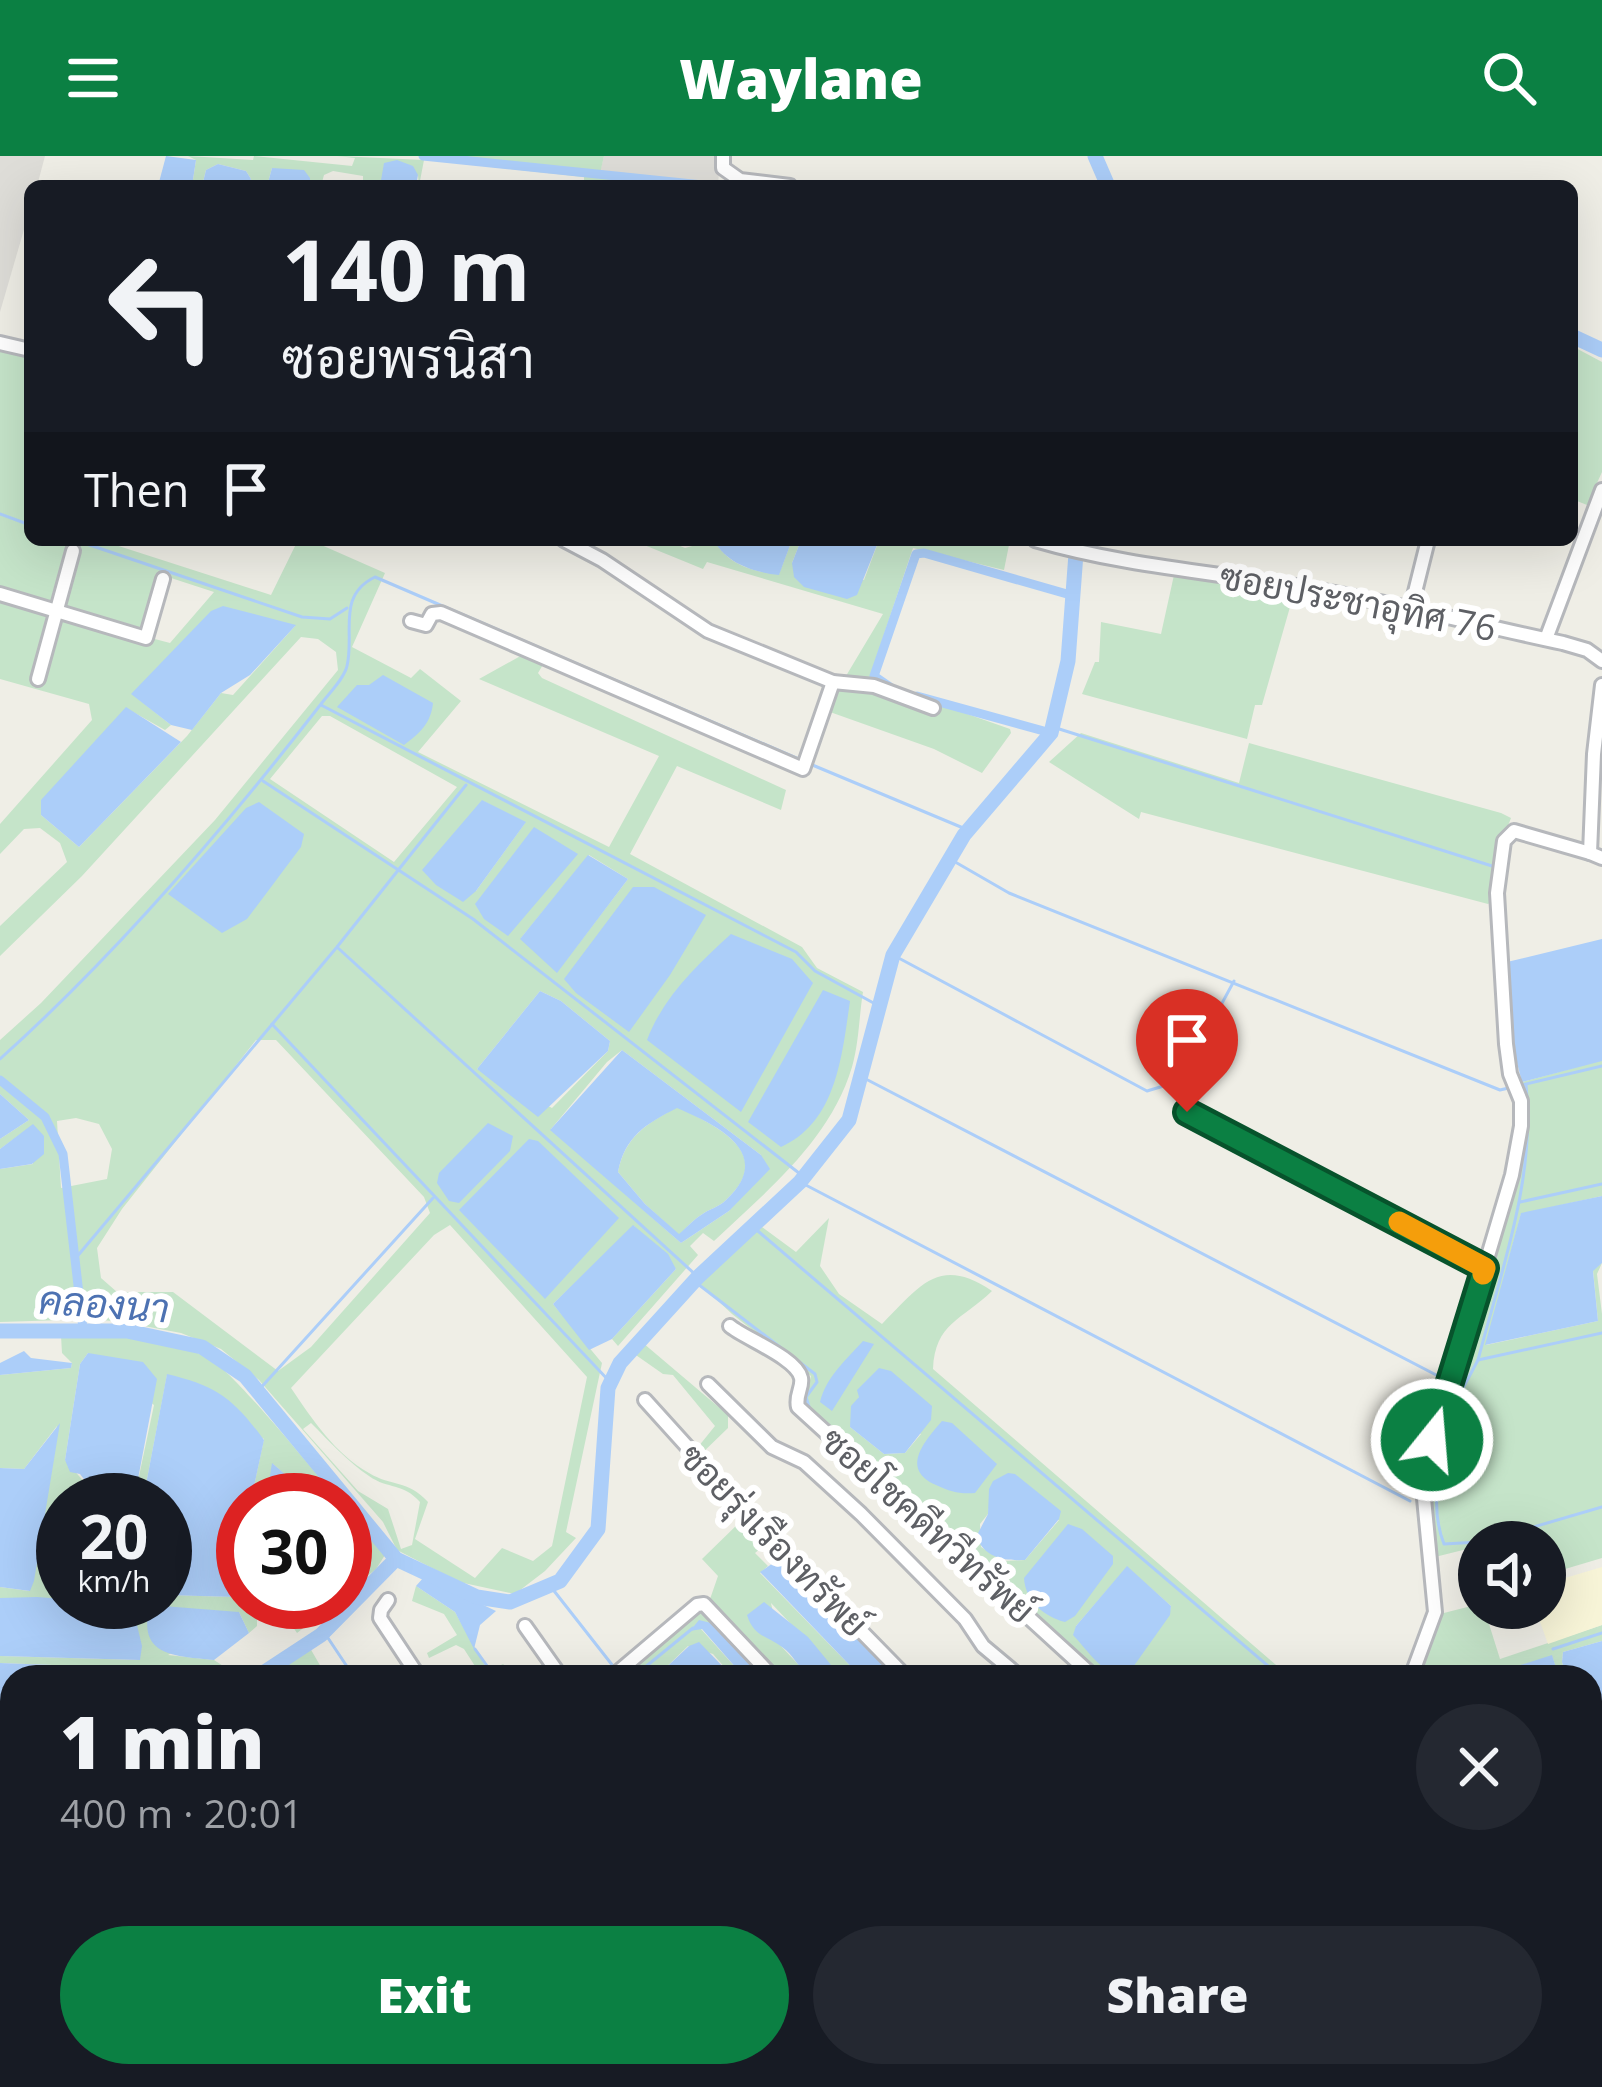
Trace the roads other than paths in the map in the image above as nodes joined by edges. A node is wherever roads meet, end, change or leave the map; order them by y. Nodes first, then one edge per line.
1 (723, 156) edge
2 (747, 180) edge
3 (1602, 490) edge
4 (575, 546) edge
5 (1058, 546) edge
6 (1426, 546) edge
7 (73, 551) dead end
8 (164, 579) dead end
9 (0, 594) edge
10 (1411, 608) junction
11 (57, 611) junction
12 (411, 621) dead end
13 (1546, 639) junction
14 (1602, 661) edge
15 (38, 679) dead end
16 (833, 682) junction
17 (1602, 685) edge
18 (933, 709) dead end
19 (1596, 855) edge
20 (1187, 1112) dead end
21 (1485, 1268) junction
22 (730, 1326) dead end
23 (708, 1384) dead end
24 (645, 1400) dead end
25 (388, 1600) dead end
26 (525, 1626) dead end
27 (411, 1665) edge
28 (553, 1665) edge
29 (626, 1665) edge
30 (762, 1665) edge
31 (894, 1665) edge
32 (1005, 1665) edge
33 (1081, 1665) edge
34 (1415, 1665) edge

1 - 2 street
3 - 13 street
4 - 16 street
5 - 10 street, ซอยประชาอุทิศ 76
6 - 10 street
7 - 11 street
8 - 11 street
9 - 11 street
10 - 13 street, ซอยประชาอุทิศ 76
11 - 15 street
12 - 16 street
13 - 14 street, ซอยประชาอุทิศ 76
16 - 18 street
17 - 19 street
19 - 21 street
20 - 21 street
21 - 34 street
22 - 33 street, ซอยโชคดีทวีทรัพย์
23 - 32 street
24 - 31 street, ซอยรุ่งเรืองทรัพย์
25 - 27 street
26 - 28 street
29 - 30 street

